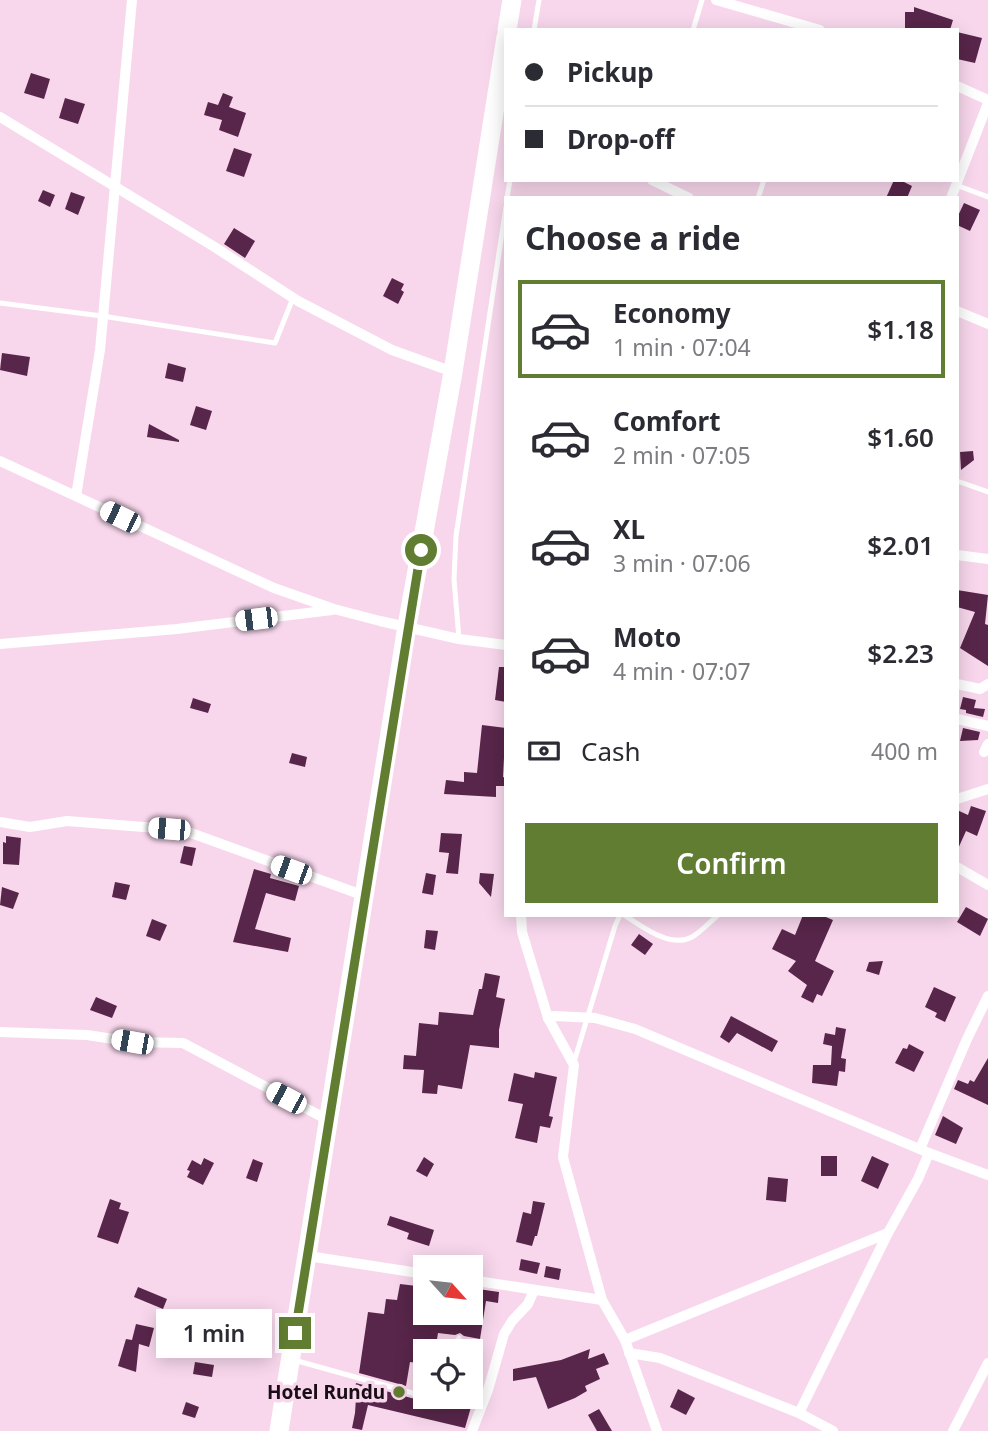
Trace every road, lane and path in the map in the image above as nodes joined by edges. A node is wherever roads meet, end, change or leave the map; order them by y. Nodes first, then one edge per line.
1 (132, 0) edge
2 (512, 0) edge
3 (539, 0) edge
4 (702, 0) edge
5 (716, 0) edge
6 (507, 28) edge
7 (534, 28) edge
8 (694, 28) edge
9 (814, 28) edge
10 (504, 50) edge
11 (959, 87) edge
12 (988, 102) edge
13 (0, 117) edge
14 (959, 177) edge
15 (656, 182) edge
16 (957, 182) edge
17 (113, 185) junction
18 (956, 185) junction
19 (685, 196) edge
20 (952, 196) edge
21 (988, 197) edge
22 (504, 220) edge
23 (293, 298) junction
24 (0, 303) edge
25 (959, 312) edge
26 (102, 316) junction
27 (988, 324) edge
28 (453, 372) junction
29 (0, 461) edge
30 (959, 482) edge
31 (988, 492) edge
32 (76, 496) junction
33 (959, 555) edge
34 (988, 559) edge
35 (334, 610) junction
36 (407, 626) junction
37 (459, 639) junction
38 (0, 644) edge
39 (504, 645) edge
40 (959, 684) edge
41 (988, 684) edge
42 (959, 719) edge
43 (988, 726) edge
44 (988, 789) edge
45 (959, 798) edge
46 (0, 822) edge
47 (959, 868) edge
48 (988, 885) edge
49 (365, 896) junction
50 (521, 917) edge
51 (621, 917) edge
52 (626, 917) edge
53 (716, 917) edge
54 (988, 996) edge
55 (588, 1017) junction
56 (548, 1018) junction
57 (0, 1032) edge
58 (574, 1065) junction
59 (328, 1120) junction
60 (925, 1151) junction
61 (988, 1175) edge
62 (888, 1233) junction
63 (308, 1255) junction
64 (413, 1271) edge
65 (483, 1282) edge
66 (534, 1290) junction
67 (602, 1300) junction
68 (625, 1340) junction
69 (629, 1353) junction
70 (291, 1359) junction
71 (988, 1363) edge
72 (413, 1393) edge
73 (799, 1413) junction
74 (279, 1431) edge
75 (472, 1431) edge
76 (657, 1431) edge
77 (833, 1431) edge
78 (953, 1431) edge

1 - 17 street
2 - 6 highway
3 - 7 lane
4 - 8 lane
5 - 9 street
10 - 28 highway
11 - 12 street
12 - 14 street
13 - 17 street
15 - 19 street
16 - 18 street
17 - 23 street
17 - 26 street
18 - 20 street
18 - 21 lane
22 - 37 lane
23 - 26 lane
23 - 28 street
24 - 26 lane
25 - 27 street
26 - 32 street
28 - 36 highway
29 - 32 street
30 - 31 lane
32 - 35 street
33 - 34 street
35 - 36 street
35 - 38 street
36 - 37 street
36 - 49 highway
37 - 39 street
40 - 41 street
42 - 43 street
44 - 45 street
46 - 49 street
47 - 48 street
49 - 59 highway
50 - 56 street
51 - 55 lane
52 - 53 lane
54 - 60 street
55 - 56 street
55 - 58 lane
55 - 60 street
56 - 58 street
57 - 59 street
58 - 67 street
59 - 63 highway
60 - 61 street
60 - 62 street
62 - 68 street
62 - 73 street
63 - 64 street
63 - 70 highway
65 - 66 street
66 - 67 street
66 - 75 street
67 - 68 street
68 - 69 street
69 - 73 street
69 - 76 street
70 - 72 lane
70 - 74 highway
71 - 78 street
73 - 77 street

